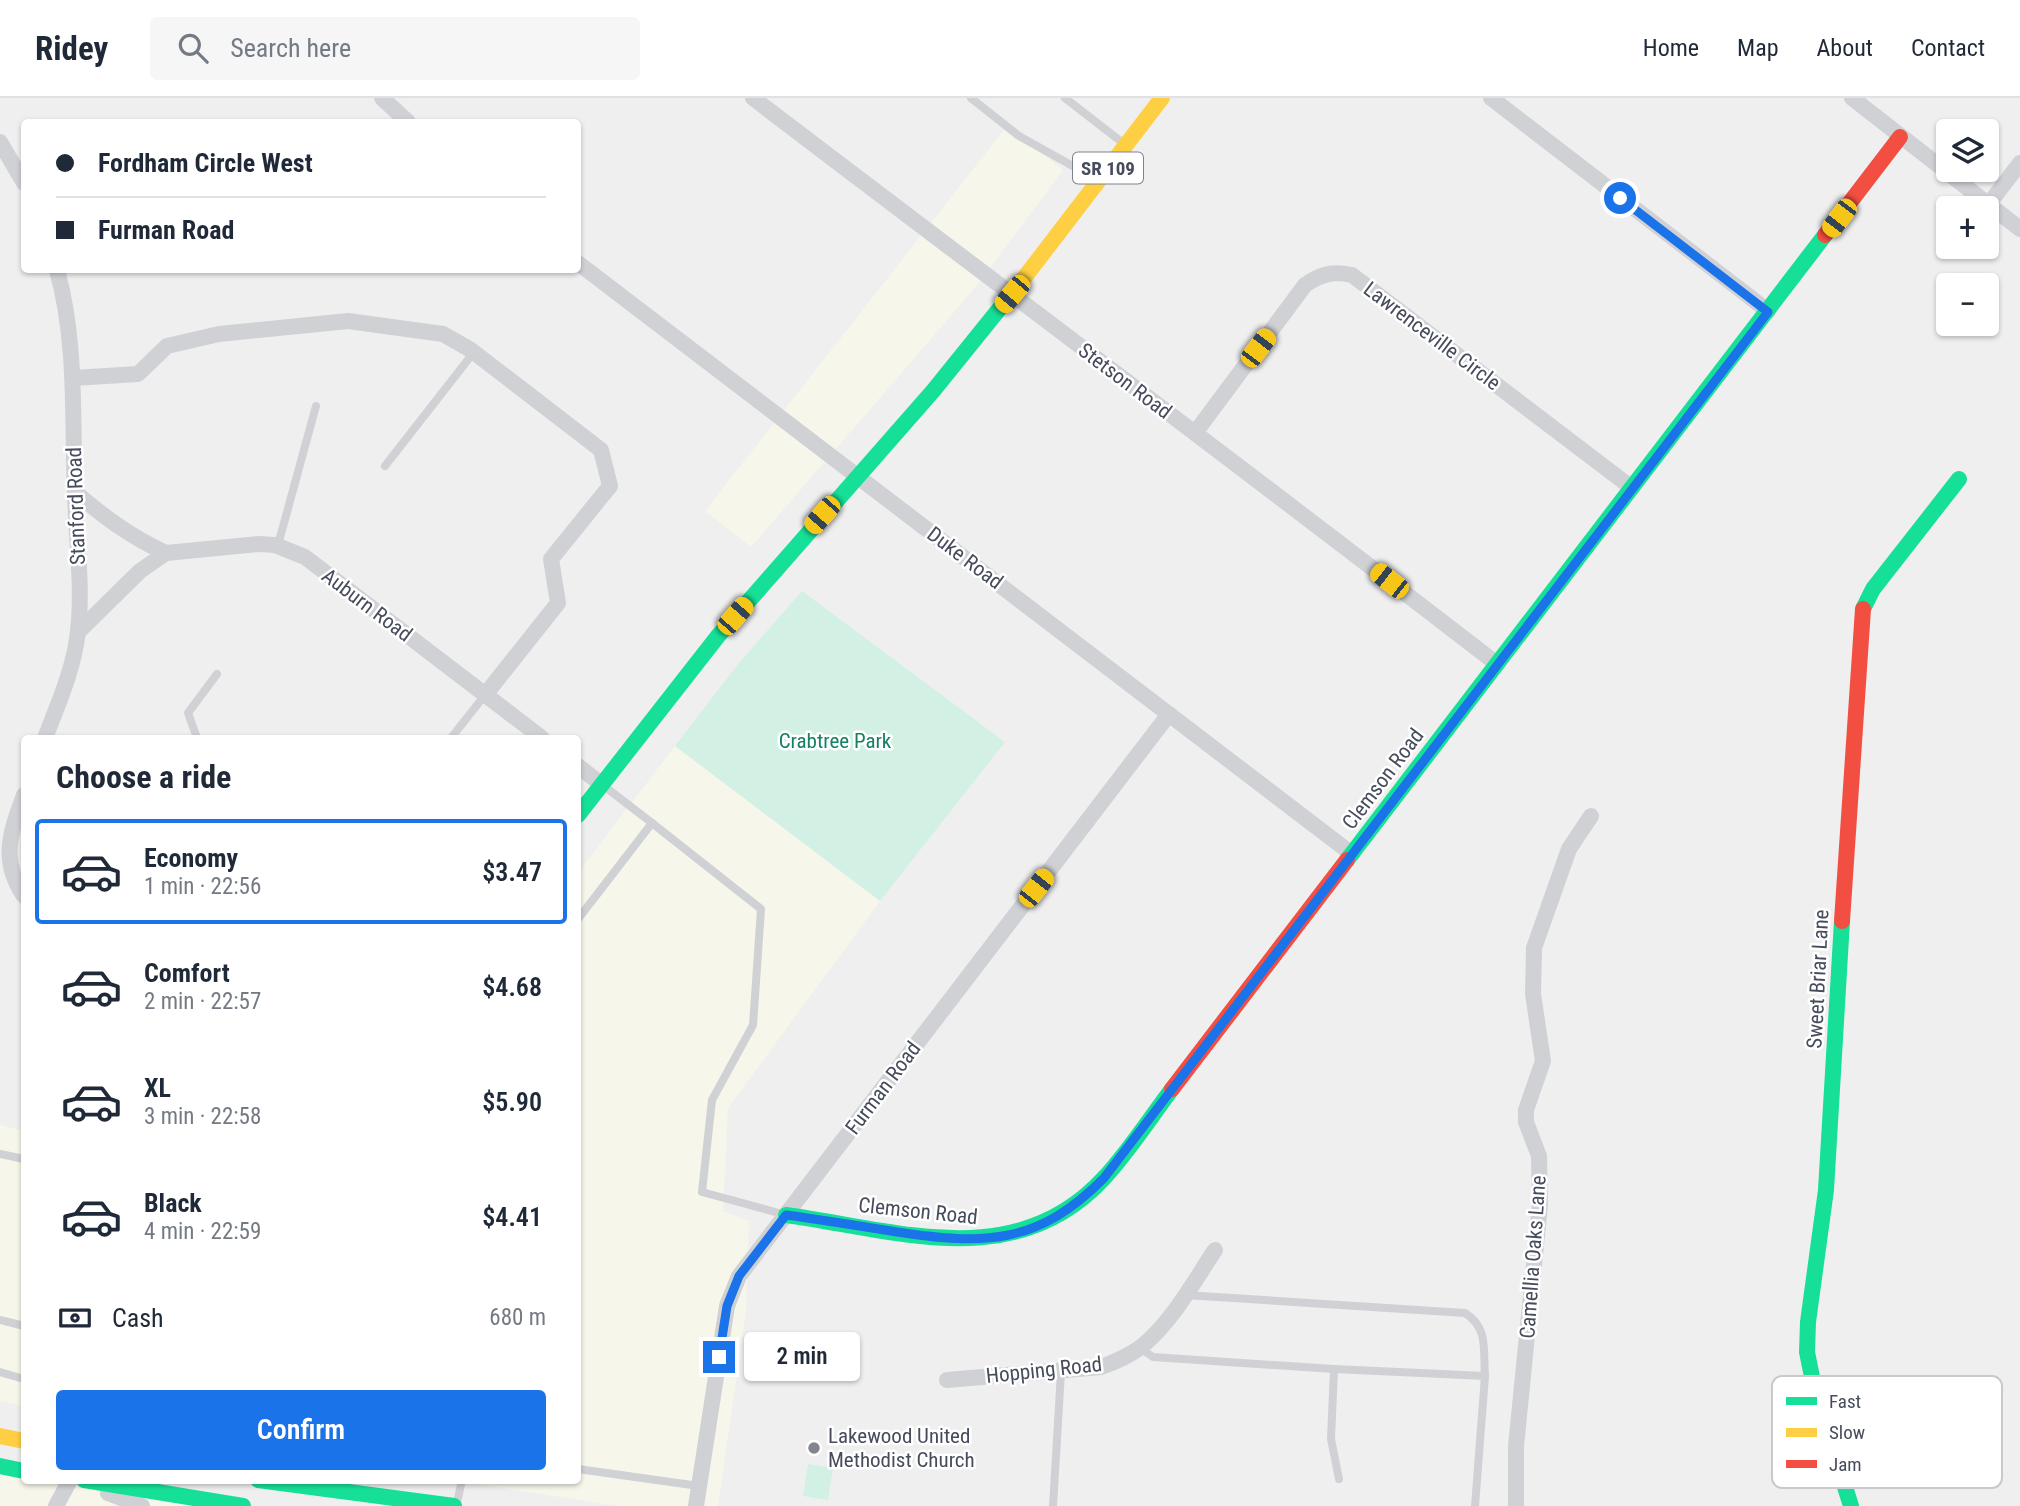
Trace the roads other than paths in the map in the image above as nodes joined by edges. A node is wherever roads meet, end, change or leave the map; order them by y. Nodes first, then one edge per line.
1 (382, 98) edge
2 (753, 98) edge
3 (971, 98) edge
4 (1065, 98) edge
5 (1162, 98) edge
6 (1491, 98) edge
7 (1852, 98) edge
8 (405, 119) edge
9 (1900, 137) junction
10 (0, 142) edge
11 (1126, 145) junction
12 (2020, 163) edge
13 (21, 178) edge
14 (1099, 180) junction
15 (1975, 196) edge
16 (1994, 196) edge
17 (1999, 214) edge
18 (2020, 229) edge
19 (581, 265) edge
20 (58, 273) edge
21 (1012, 294) junction
22 (1768, 312) junction
23 (474, 352) junction
24 (73, 379) junction
25 (316, 406) dead end
26 (1195, 433) junction
27 (385, 466) dead end
28 (858, 475) junction
29 (1959, 479) dead end
30 (1632, 488) junction
31 (75, 492) junction
32 (278, 545) junction
33 (166, 553) junction
34 (78, 632) junction
35 (1497, 664) junction
36 (218, 674) dead end
37 (485, 695) junction
38 (1169, 714) junction
39 (47, 735) edge
40 (196, 735) edge
41 (453, 735) edge
42 (538, 735) edge
43 (581, 768) edge
44 (601, 784) junction
45 (21, 803) edge
46 (581, 812) edge
47 (1591, 816) dead end
48 (652, 823) junction
49 (1352, 854) junction
50 (21, 892) edge
51 (581, 915) edge
52 (0, 1154) edge
53 (21, 1158) edge
54 (786, 1215) junction
55 (1215, 1250) dead end
56 (1185, 1295) junction
57 (0, 1320) edge
58 (21, 1325) edge
59 (1140, 1348) junction
60 (1334, 1369) junction
61 (0, 1372) edge
62 (1061, 1372) junction
63 (1485, 1376) junction
64 (1812, 1376) edge
65 (21, 1378) edge
66 (947, 1380) dead end
67 (0, 1436) edge
68 (21, 1440) edge
69 (0, 1466) edge
70 (581, 1469) edge
71 (21, 1470) edge
72 (1339, 1479) dead end
73 (68, 1484) edge
74 (86, 1484) edge
75 (108, 1484) edge
76 (307, 1484) edge
77 (461, 1484) edge
78 (700, 1486) junction
79 (1846, 1488) edge
80 (56, 1506) edge
81 (142, 1506) edge
82 (243, 1506) edge
83 (455, 1506) edge
84 (696, 1506) edge
85 (1053, 1506) edge
86 (1475, 1506) edge
87 (1516, 1506) edge
88 (1852, 1506) edge

1 - 8 street
2 - 21 street, Stetson Road
3 - 14 lane
4 - 11 lane
5 - 11 street, SR 109
6 - 22 street
7 - 9 street
9 - 15 street
9 - 22 street, Clemson Road
10 - 13 street
11 - 14 street, SR 109
12 - 16 street
14 - 21 street, SR 109
17 - 18 street
19 - 28 street, Duke Road
20 - 24 street, Stanford Road
21 - 26 street, Stetson Road
21 - 28 street, SR 109
22 - 30 street, Clemson Road
23 - 24 street
23 - 27 lane
23 - 37 street
24 - 31 street, Stanford Road
25 - 32 lane
26 - 30 street, Lawrenceville Circle
26 - 35 street, Stetson Road
28 - 38 street, Duke Road
28 - 44 street, SR 109
29 - 64 street, Sweet Briar Lane
30 - 35 street, Clemson Road
31 - 33 street
31 - 34 street, Stanford Road
32 - 33 street, Auburn Road
32 - 37 street, Auburn Road
33 - 34 street
34 - 39 street, Stanford Road
35 - 49 street, Clemson Road
36 - 40 lane
37 - 41 lane
37 - 42 street, Auburn Road
38 - 49 street, Duke Road
38 - 54 street, Furman Road
43 - 44 street
44 - 46 street, SR 109
44 - 48 lane
45 - 50 street
47 - 87 street, Camellia Oaks Lane
48 - 51 lane
48 - 54 lane
49 - 54 street, Clemson Road
52 - 53 lane
54 - 78 street, Furman Road
55 - 56 street, Hopping Road
56 - 59 street, Hopping Road
56 - 63 lane
57 - 58 lane
59 - 60 lane
59 - 62 street, Hopping Road
60 - 63 lane
60 - 72 lane
61 - 65 lane
62 - 66 street, Hopping Road
62 - 85 lane
63 - 86 lane
67 - 68 street
69 - 71 street
70 - 78 lane
73 - 80 street
74 - 81 street
75 - 82 street
76 - 83 street
77 - 83 lane
78 - 84 street, Furman Road
79 - 88 street, Sweet Briar Lane

